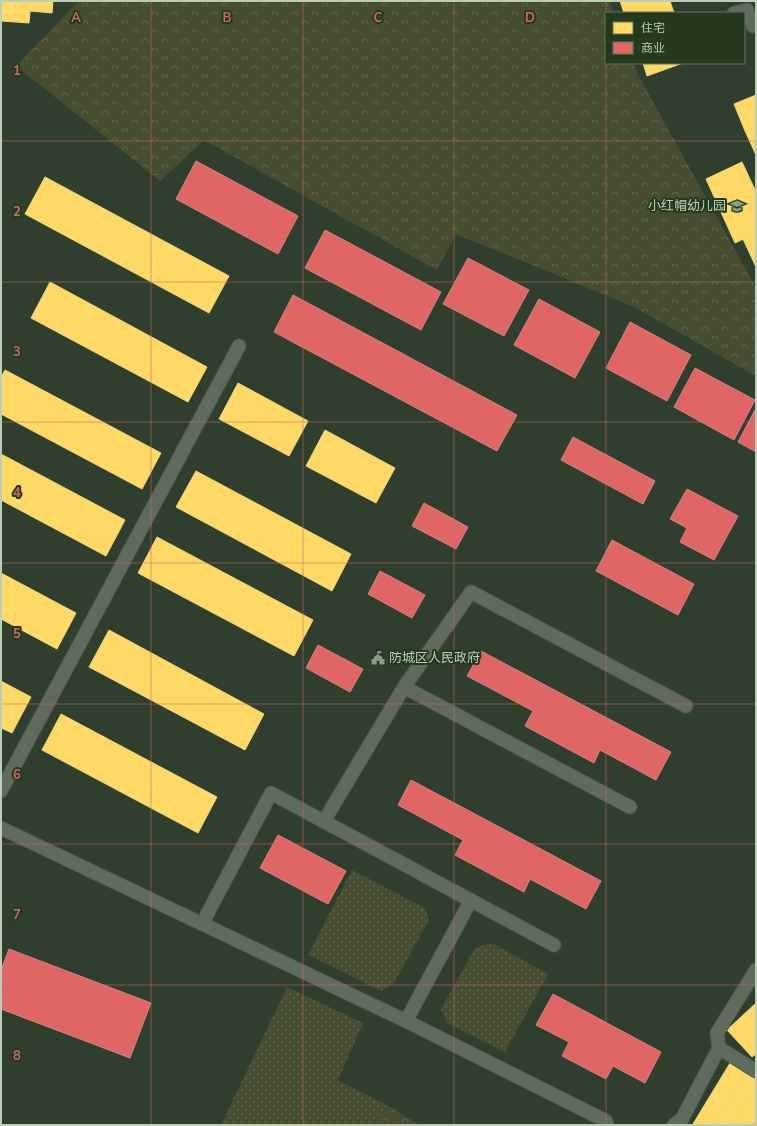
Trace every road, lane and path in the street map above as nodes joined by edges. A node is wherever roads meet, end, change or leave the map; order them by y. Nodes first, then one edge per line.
1 (738, 12) edge
2 (756, 25) edge
3 (238, 346) dead end
4 (404, 687) junction
5 (686, 706) dead end
6 (1, 790) edge
7 (630, 807) dead end
8 (324, 821) junction
9 (1, 828) edge
10 (471, 900) junction
11 (202, 924) junction
12 (554, 945) dead end
13 (756, 970) edge
14 (406, 1021) junction
15 (720, 1048) junction
16 (756, 1071) edge
17 (607, 1125) edge
18 (674, 1125) edge

1 - 2 lane
3 - 6 lane
4 - 5 lane
4 - 7 lane
4 - 8 lane
8 - 10 lane
8 - 11 lane
9 - 11 lane
10 - 12 lane
10 - 14 lane
11 - 14 lane
13 - 15 lane
14 - 17 lane
15 - 16 lane
15 - 18 lane

